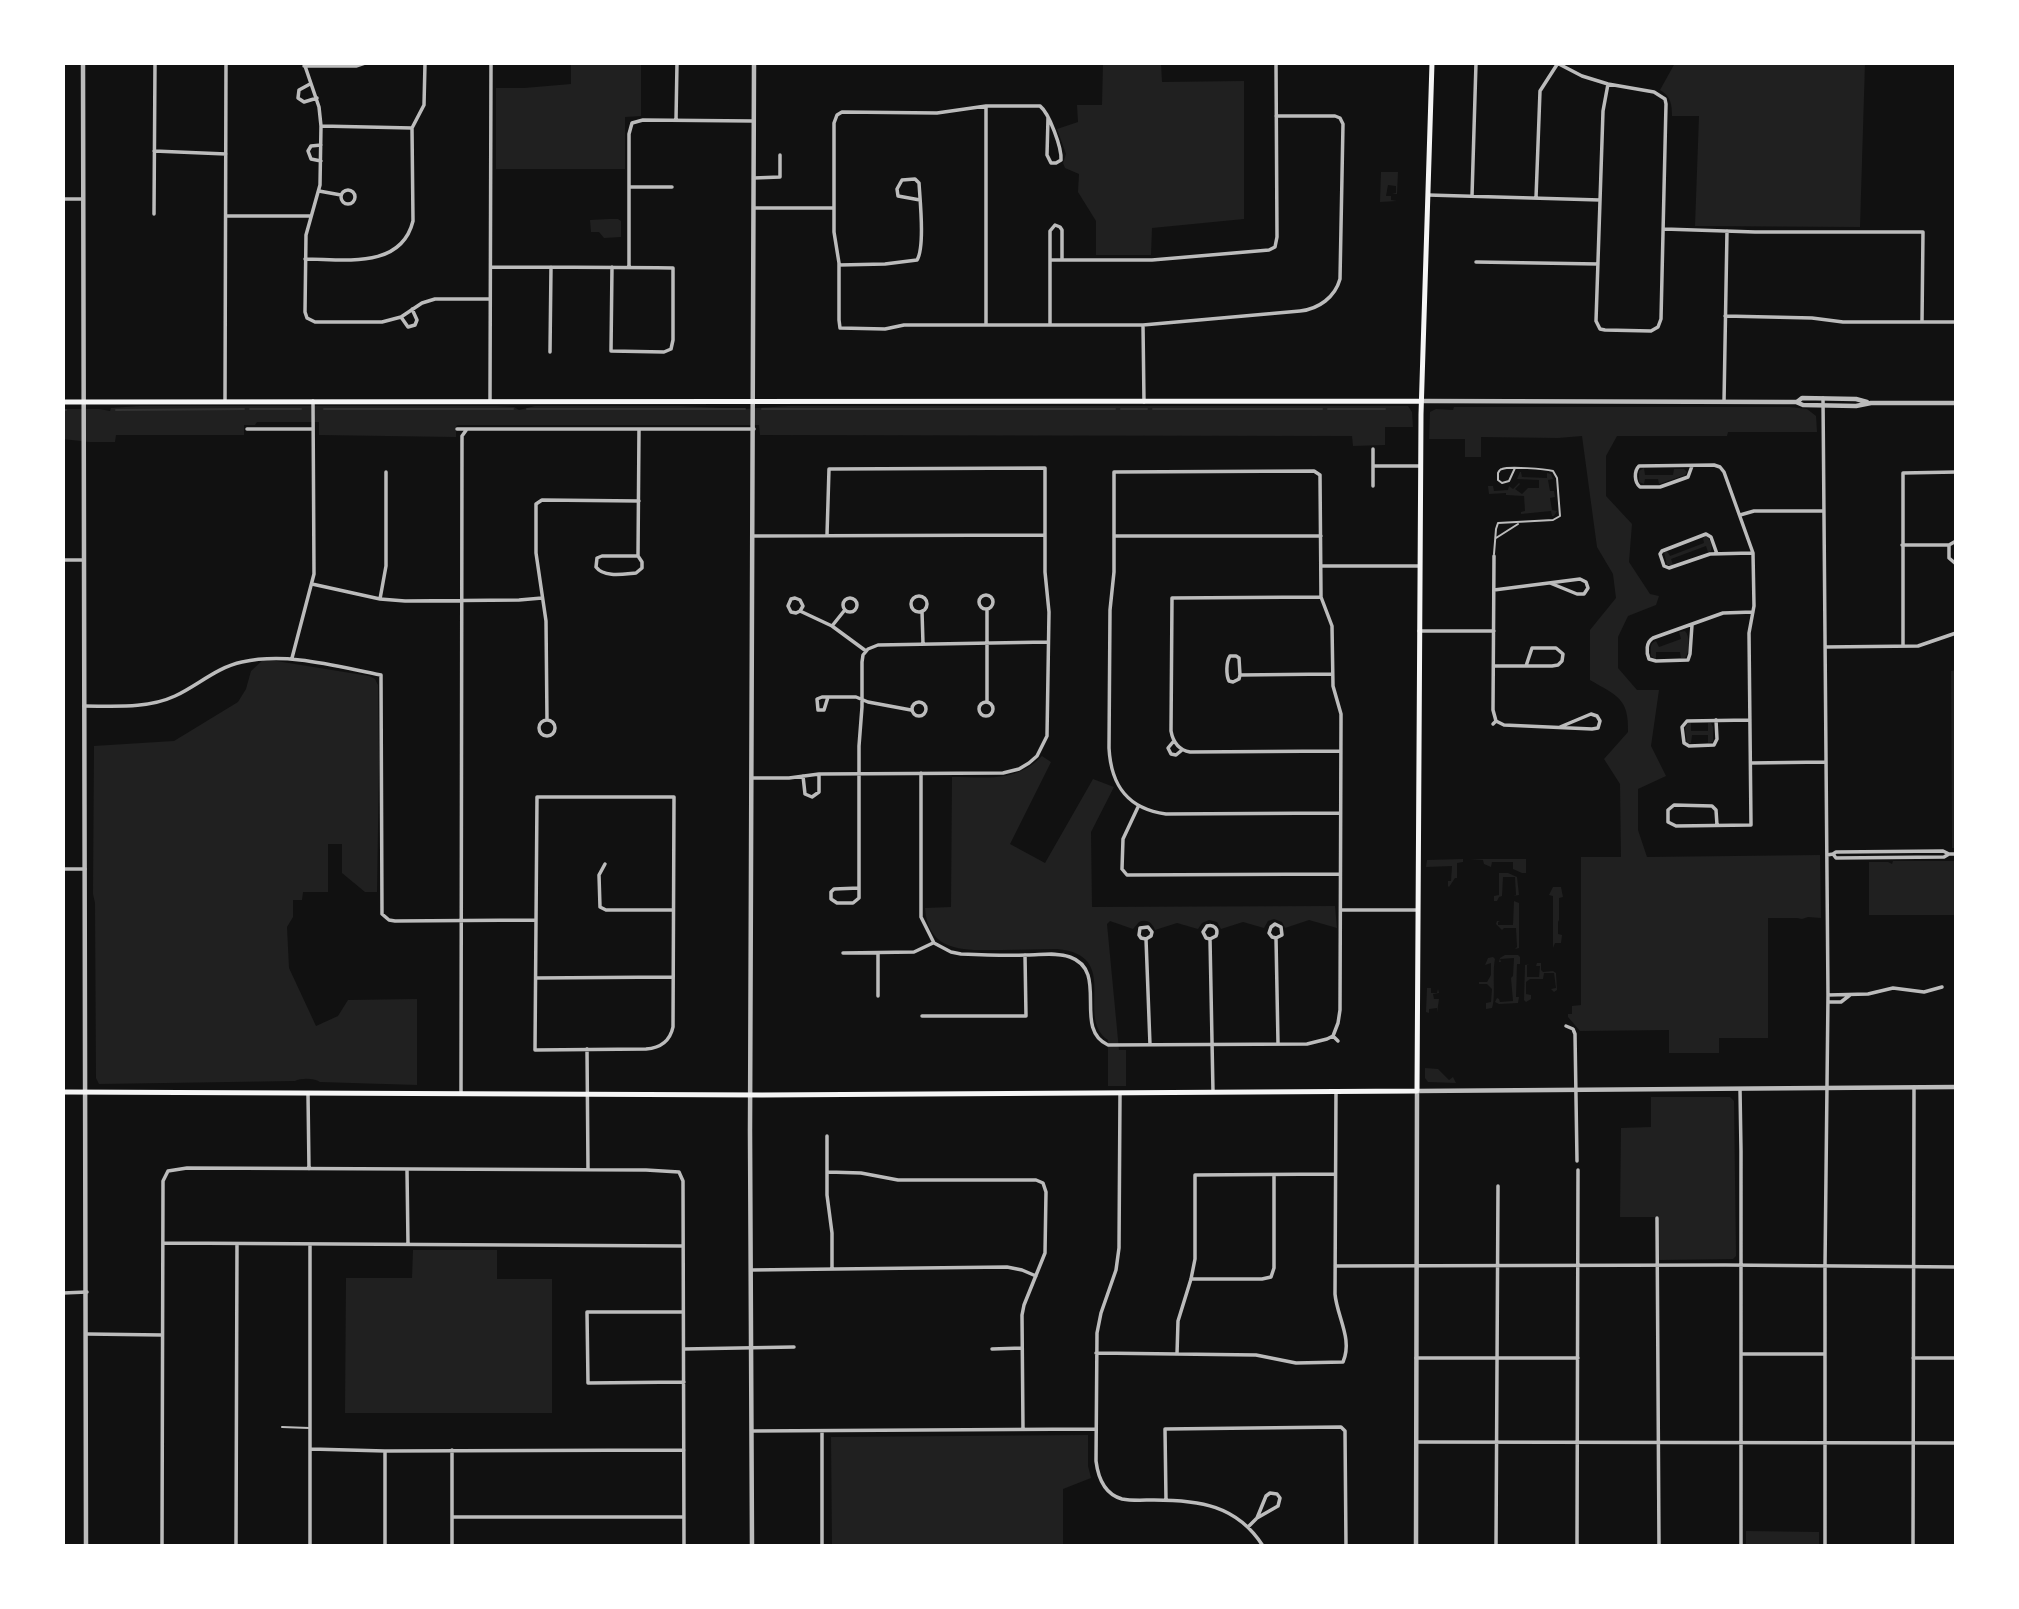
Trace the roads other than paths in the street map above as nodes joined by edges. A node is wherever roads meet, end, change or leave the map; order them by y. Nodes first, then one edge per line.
1 (83, 63) edge
2 (155, 63) edge
3 (226, 63) edge
4 (365, 63) edge
5 (425, 63) edge
6 (491, 63) edge
7 (677, 63) edge
8 (754, 63) edge
9 (1276, 63) edge
10 (1432, 63) edge
11 (1476, 63) edge
12 (1558, 63) edge
13 (304, 65) edge
14 (310, 84) junction
15 (1608, 84) junction
16 (317, 98) junction
17 (986, 106) junction
18 (1276, 116) junction
19 (1048, 118) junction
20 (676, 120) junction
21 (755, 121) junction
22 (321, 126) junction
23 (412, 128) junction
24 (321, 145) junction
25 (154, 150) junction
26 (226, 154) junction
27 (780, 155) dead end
28 (321, 161) junction
29 (754, 178) junction
30 (629, 187) junction
31 (672, 187) dead end
32 (319, 191) junction
33 (341, 195) junction
34 (1428, 195) junction
35 (1472, 196) junction
36 (1536, 198) junction
37 (63, 199) edge
38 (83, 199) junction
39 (920, 200) junction
40 (1600, 200) junction
41 (754, 208) junction
42 (834, 208) junction
43 (154, 214) dead end
44 (226, 216) junction
45 (310, 216) junction
46 (1664, 229) junction
47 (1727, 231) junction
48 (305, 259) junction
49 (1050, 260) junction
50 (1062, 260) junction
51 (1476, 262) dead end
52 (1598, 264) junction
53 (839, 265) junction
54 (491, 267) junction
55 (551, 267) junction
56 (612, 267) junction
57 (629, 267) junction
58 (490, 299) junction
59 (412, 309) junction
60 (1725, 316) junction
61 (401, 317) junction
62 (1922, 322) junction
63 (1956, 322) edge
64 (1050, 324) junction
65 (986, 325) junction
66 (1143, 325) junction
67 (550, 352) dead end
68 (1823, 398) junction
69 (225, 401) junction
70 (313, 401) junction
71 (489, 401) junction
72 (1422, 401) junction
73 (63, 402) edge
74 (82, 402) junction
75 (754, 402) junction
76 (1144, 402) junction
77 (1724, 402) junction
78 (1796, 402) junction
79 (1956, 402) edge
80 (1871, 403) junction
81 (1823, 405) junction
82 (247, 429) dead end
83 (313, 429) junction
84 (457, 429) dead end
85 (467, 429) junction
86 (639, 429) junction
87 (754, 429) junction
88 (1373, 449) dead end
89 (1374, 466) junction
90 (1420, 466) junction
91 (1692, 466) junction
92 (1515, 468) junction
93 (386, 472) dead end
94 (1956, 472) edge
95 (1373, 486) dead end
96 (639, 501) junction
97 (1824, 510) junction
98 (1740, 515) junction
99 (1519, 523) junction
100 (827, 535) junction
101 (1045, 535) junction
102 (753, 536) junction
103 (1114, 536) junction
104 (1321, 536) junction
105 (1496, 538) junction
106 (1956, 541) edge
107 (1902, 545) junction
108 (1949, 545) junction
109 (1753, 553) junction
110 (1717, 554) junction
111 (638, 556) junction
112 (1494, 556) joint
113 (63, 560) edge
114 (83, 560) junction
115 (1956, 564) edge
116 (1321, 566) junction
117 (1420, 566) junction
118 (1549, 583) junction
119 (312, 584) junction
120 (1494, 590) junction
121 (542, 597) junction
122 (1321, 597) junction
123 (380, 598) junction
124 (460, 601) junction
125 (845, 610) junction
126 (987, 610) junction
127 (800, 611) junction
128 (922, 611) junction
129 (1753, 612) junction
130 (1692, 625) junction
131 (832, 626) junction
132 (1419, 631) junction
133 (1494, 631) junction
134 (1956, 633) edge
135 (1048, 642) junction
136 (988, 643) junction
137 (923, 644) junction
138 (1903, 646) junction
139 (1825, 647) junction
140 (866, 651) junction
141 (292, 658) junction
142 (1494, 666) junction
143 (1526, 666) junction
144 (1240, 674) junction
145 (1332, 674) junction
146 (828, 697) dead end
147 (862, 699) junction
148 (987, 702) junction
149 (84, 706) junction
150 (911, 710) junction
151 (547, 720) junction
152 (1717, 720) junction
153 (1750, 720) junction
154 (1560, 727) junction
155 (1174, 741) junction
156 (1182, 750) junction
157 (1341, 751) junction
158 (1825, 762) junction
159 (1750, 763) junction
160 (921, 773) junction
161 (819, 774) junction
162 (859, 774) junction
163 (803, 776) junction
164 (753, 779) junction
165 (1139, 807) junction
166 (1340, 813) junction
167 (1717, 825) junction
168 (1956, 854) edge
169 (1827, 855) junction
170 (605, 864) dead end
171 (63, 869) edge
172 (85, 869) junction
173 (1340, 874) junction
174 (859, 888) junction
175 (673, 910) junction
176 (1341, 910) junction
177 (1418, 910) junction
178 (536, 920) junction
179 (460, 921) junction
180 (1276, 938) dead end
181 (1146, 939) dead end
182 (1210, 939) dead end
183 (934, 943) junction
184 (843, 953) dead end
185 (878, 953) junction
186 (1026, 955) junction
187 (673, 977) junction
188 (536, 978) junction
189 (1941, 987) dead end
190 (1828, 995) junction
191 (1850, 995) junction
192 (878, 996) dead end
193 (1828, 1002) junction
194 (922, 1016) dead end
195 (1566, 1026) dead end
196 (1333, 1036) junction
197 (1338, 1041) dead end
198 (1278, 1044) junction
199 (1150, 1045) junction
200 (1213, 1045) junction
201 (587, 1049) junction
202 (1914, 1087) junction
203 (1956, 1087) edge
204 (1828, 1088) junction
205 (1740, 1089) junction
206 (1576, 1090) junction
207 (1336, 1091) junction
208 (1417, 1091) junction
209 (63, 1092) edge
210 (87, 1093) junction
211 (1213, 1093) junction
212 (308, 1094) junction
213 (461, 1094) junction
214 (587, 1094) junction
215 (1120, 1094) junction
216 (751, 1095) junction
217 (827, 1136) dead end
218 (1577, 1161) dead end
219 (309, 1169) junction
220 (407, 1170) junction
221 (588, 1170) junction
222 (1578, 1170) dead end
223 (828, 1172) junction
224 (1335, 1174) junction
225 (1274, 1175) junction
226 (1498, 1186) dead end
227 (1657, 1218) dead end
228 (163, 1243) junction
229 (237, 1243) junction
230 (310, 1243) junction
231 (408, 1244) junction
232 (683, 1246) junction
233 (1416, 1265) junction
234 (1658, 1265) junction
235 (1335, 1266) junction
236 (1496, 1266) junction
237 (1577, 1266) junction
238 (1741, 1266) junction
239 (1825, 1266) junction
240 (1914, 1267) junction
241 (1956, 1267) edge
242 (832, 1269) junction
243 (751, 1270) junction
244 (1036, 1276) junction
245 (1191, 1279) junction
246 (63, 1293) edge
247 (87, 1293) junction
248 (683, 1312) junction
249 (87, 1334) junction
250 (162, 1335) junction
251 (794, 1347) dead end
252 (751, 1348) junction
253 (1022, 1348) junction
254 (683, 1349) junction
255 (992, 1349) dead end
256 (1096, 1353) junction
257 (1177, 1354) junction
258 (1741, 1354) junction
259 (1825, 1354) junction
260 (1416, 1358) junction
261 (1496, 1358) junction
262 (1578, 1358) junction
263 (1913, 1358) junction
264 (1956, 1358) edge
265 (684, 1382) junction
266 (282, 1427) dead end
267 (310, 1428) junction
268 (1023, 1429) junction
269 (1096, 1429) junction
270 (822, 1430) junction
271 (751, 1431) junction
272 (1416, 1442) junction
273 (1496, 1443) junction
274 (1577, 1443) junction
275 (1659, 1443) junction
276 (1740, 1443) junction
277 (1825, 1443) junction
278 (1913, 1443) junction
279 (1956, 1443) edge
280 (310, 1449) junction
281 (452, 1450) junction
282 (684, 1450) junction
283 (385, 1451) junction
284 (1166, 1500) junction
285 (452, 1517) junction
286 (684, 1517) junction
287 (1257, 1518) junction
288 (1248, 1527) junction
289 (86, 1546) edge
290 (162, 1546) edge
291 (236, 1546) edge
292 (310, 1546) edge
293 (385, 1546) edge
294 (452, 1546) edge
295 (684, 1546) edge
296 (752, 1546) edge
297 (822, 1546) edge
298 (1263, 1546) edge
299 (1346, 1546) edge
300 (1416, 1546) edge
301 (1496, 1546) edge
302 (1577, 1546) edge
303 (1658, 1546) edge
304 (1741, 1546) edge
305 (1825, 1546) edge
306 (1913, 1546) edge

1 - 38 street
2 - 25 street
3 - 26 street
4 - 13 street
5 - 23 street
6 - 54 street
7 - 20 street
8 - 21 street
9 - 18 street
10 - 34 main road
11 - 35 street
12 - 15 street
12 - 36 street
13 - 14 street
14 - 16 street
14 - 16 street
15 - 40 street
15 - 46 street
16 - 22 street
17 - 19 street
17 - 42 street
17 - 65 street
18 - 50 street
18 - 66 street
19 - 19 street
20 - 21 street
20 - 30 street
21 - 29 street
22 - 23 street
22 - 24 street
23 - 48 street
24 - 28 street
24 - 28 street
25 - 26 street
25 - 43 street
26 - 44 street
27 - 29 street
28 - 32 street
29 - 41 street
30 - 31 street
30 - 57 street
32 - 33 street
32 - 45 street
33 - 33 street
34 - 35 street
34 - 72 main road
35 - 36 street
36 - 40 street
37 - 38 street
38 - 74 street
39 - 39 street
39 - 53 street
40 - 52 street
41 - 42 street
41 - 75 street
42 - 53 street
44 - 45 street
44 - 69 street
45 - 48 street
46 - 47 street
46 - 52 street
47 - 60 street
47 - 62 street
48 - 61 street
49 - 50 street
49 - 50 street
49 - 64 street
51 - 52 street
53 - 65 street
54 - 55 street
54 - 58 street
55 - 56 street
55 - 67 street
56 - 57 street
56 - 57 street
58 - 59 street
58 - 71 street
59 - 61 street
59 - 61 street
60 - 62 street
60 - 77 street
62 - 63 street
64 - 65 street
64 - 66 street
66 - 76 street
68 - 78 street
68 - 80 street
68 - 81 street
69 - 70 main road
69 - 74 main road
70 - 71 main road
70 - 83 street
71 - 75 main road
72 - 76 main road
72 - 77 street
72 - 90 main road
73 - 74 main road
74 - 114 street
75 - 76 main road
75 - 87 street
77 - 78 street
78 - 81 street
79 - 80 street
80 - 81 street
81 - 97 street
82 - 83 street
83 - 119 street
84 - 85 street
85 - 86 street
85 - 124 street
86 - 87 street
86 - 96 street
87 - 102 street
88 - 89 street
89 - 90 street
89 - 95 street
90 - 117 main road
91 - 91 street
91 - 98 street
92 - 92 lane
92 - 99 lane
93 - 123 street
94 - 107 street
96 - 111 street
96 - 121 street
97 - 98 street
97 - 139 street
98 - 109 street
99 - 105 lane
99 - 105 lane
100 - 101 street
100 - 101 street
100 - 102 street
101 - 135 street
102 - 164 street
103 - 104 street
103 - 104 street
103 - 165 street
104 - 116 street
105 - 112 lane
106 - 108 street
107 - 108 street
107 - 138 street
108 - 115 street
109 - 110 street
109 - 129 street
110 - 110 street
111 - 111 street
112 - 120 street
113 - 114 street
114 - 149 street
116 - 117 street
116 - 122 street
117 - 132 main road
118 - 118 street
118 - 120 street
119 - 123 street
119 - 141 street
120 - 133 street
121 - 124 street
121 - 151 street
122 - 145 street
122 - 155 street
123 - 124 street
124 - 179 street
125 - 125 street
125 - 131 street
126 - 126 street
126 - 136 street
127 - 127 street
127 - 131 street
128 - 128 street
128 - 137 street
129 - 130 street
129 - 153 street
130 - 130 street
131 - 140 street
132 - 133 street
132 - 177 main road
133 - 142 street
134 - 138 street
135 - 136 street
135 - 160 street
136 - 137 street
136 - 148 street
137 - 140 street
138 - 139 street
139 - 158 street
140 - 147 street
141 - 149 street
141 - 179 street
142 - 143 street
142 - 154 street
143 - 143 street
144 - 144 street
144 - 145 street
145 - 157 street
146 - 147 street
147 - 150 street
147 - 162 street
148 - 148 street
149 - 172 street
150 - 150 street
151 - 151 street
152 - 152 street
152 - 153 street
153 - 159 street
154 - 154 street
155 - 156 street
155 - 156 street
156 - 157 street
157 - 166 street
158 - 159 street
158 - 169 street
159 - 167 street
160 - 162 street
160 - 183 street
161 - 162 street
161 - 163 street
161 - 163 street
162 - 174 street
163 - 164 street
164 - 216 street
165 - 166 street
165 - 173 street
166 - 173 street
167 - 167 street
168 - 169 street
169 - 190 street
170 - 175 street
171 - 172 street
172 - 210 street
173 - 176 street
174 - 174 street
175 - 178 street
175 - 187 street
176 - 177 street
176 - 196 street
177 - 208 main road
178 - 179 street
178 - 188 street
179 - 213 street
180 - 198 street
181 - 199 street
182 - 200 street
183 - 185 street
183 - 186 street
184 - 185 street
185 - 192 street
186 - 194 street
186 - 199 street
187 - 188 street
187 - 201 street
188 - 201 street
189 - 191 street
190 - 191 street
190 - 193 street
191 - 193 street
193 - 204 street
195 - 206 street
196 - 197 street
196 - 198 street
198 - 200 street
199 - 200 street
200 - 211 street
201 - 214 street
202 - 203 street
202 - 204 street
202 - 240 street
204 - 205 street
204 - 239 street
205 - 206 street
205 - 238 street
206 - 208 street
206 - 218 street
207 - 208 main road
207 - 211 main road
207 - 224 street
208 - 233 street
209 - 210 main road
210 - 212 main road
210 - 247 street
211 - 215 main road
212 - 213 main road
212 - 219 street
213 - 214 main road
214 - 216 main road
214 - 221 street
215 - 216 main road
215 - 256 street
216 - 243 street
217 - 223 street
219 - 220 street
219 - 228 street
220 - 221 street
220 - 231 street
221 - 232 street
222 - 237 street
223 - 242 street
223 - 244 street
224 - 225 street
224 - 235 street
225 - 245 street
225 - 245 street
226 - 236 street
227 - 234 street
228 - 229 street
228 - 250 street
229 - 230 street
229 - 291 street
230 - 231 street
230 - 267 street
231 - 232 street
232 - 248 street
233 - 235 street
233 - 236 street
233 - 260 street
234 - 237 street
234 - 238 street
234 - 275 street
235 - 257 street
236 - 237 street
236 - 261 street
237 - 262 street
238 - 239 street
238 - 258 street
239 - 240 street
239 - 259 street
240 - 241 street
240 - 263 street
242 - 243 street
242 - 244 street
243 - 252 street
244 - 253 street
245 - 257 street
246 - 247 street
247 - 249 street
248 - 254 street
248 - 265 street
249 - 250 street
249 - 289 street
250 - 290 street
251 - 252 street
252 - 254 street
252 - 271 street
253 - 255 street
253 - 268 street
254 - 265 street
256 - 257 street
256 - 269 street
258 - 259 street
258 - 276 street
259 - 277 street
260 - 261 street
260 - 272 street
261 - 262 street
261 - 273 street
262 - 274 street
263 - 264 street
263 - 278 street
265 - 282 street
266 - 267 lane
267 - 280 street
268 - 269 street
268 - 270 street
269 - 284 street
270 - 271 street
270 - 297 street
271 - 296 street
272 - 273 street
272 - 300 street
273 - 274 street
273 - 301 street
274 - 275 street
274 - 302 street
275 - 276 street
275 - 303 street
276 - 277 street
276 - 304 street
277 - 278 street
277 - 305 street
278 - 279 street
278 - 306 street
280 - 283 street
280 - 292 street
281 - 282 street
281 - 283 street
281 - 285 street
282 - 286 street
283 - 293 street
284 - 288 street
284 - 299 street
285 - 286 street
285 - 294 street
286 - 295 street
287 - 287 street
287 - 288 street
288 - 298 street

